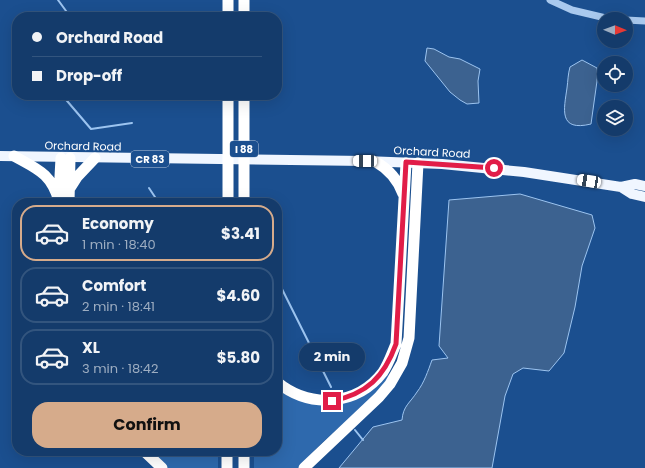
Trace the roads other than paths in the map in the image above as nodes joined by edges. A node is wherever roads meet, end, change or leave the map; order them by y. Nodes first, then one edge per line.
1 (228, 0) edge
2 (244, 0) edge
3 (550, 0) edge
4 (228, 12) edge
5 (244, 12) edge
6 (597, 16) edge
7 (633, 20) edge
8 (645, 21) edge
9 (228, 100) edge
10 (244, 100) edge
11 (0, 156) edge
12 (14, 156) junction
13 (65, 158) junction
14 (95, 158) junction
15 (376, 162) junction
16 (406, 162) junction
17 (418, 163) junction
18 (645, 186) edge
19 (621, 187) junction
20 (70, 188) junction
21 (645, 197) edge
22 (60, 198) edge
23 (62, 198) edge
24 (64, 198) edge
25 (228, 198) edge
26 (244, 198) edge
27 (404, 199) junction
28 (282, 386) edge
29 (149, 456) edge
30 (228, 456) edge
31 (244, 456) edge
32 (162, 468) edge
33 (228, 468) edge
34 (244, 468) edge
35 (304, 468) edge

1 - 4 highway
2 - 5 highway
3 - 6 street
7 - 8 street
9 - 25 highway, I 88
10 - 26 highway, I 88
11 - 12 main road, Orchard Road / CR 83
12 - 13 main road, Orchard Road / CR 83
12 - 22 highway
13 - 14 main road, Orchard Road / CR 83
13 - 20 highway
13 - 23 highway
14 - 15 main road, Orchard Road / CR 83
14 - 20 highway
15 - 16 main road, Orchard Road / CR 83
15 - 27 highway
16 - 17 main road, Orchard Road / CR 83
16 - 27 highway
17 - 19 main road, Orchard Road / CR 83
17 - 35 highway
18 - 19 main road, Orchard Road / CR 83
19 - 21 main road, Orchard Road / CR 83
20 - 24 highway
27 - 28 highway
29 - 32 highway
30 - 33 highway
31 - 34 highway

